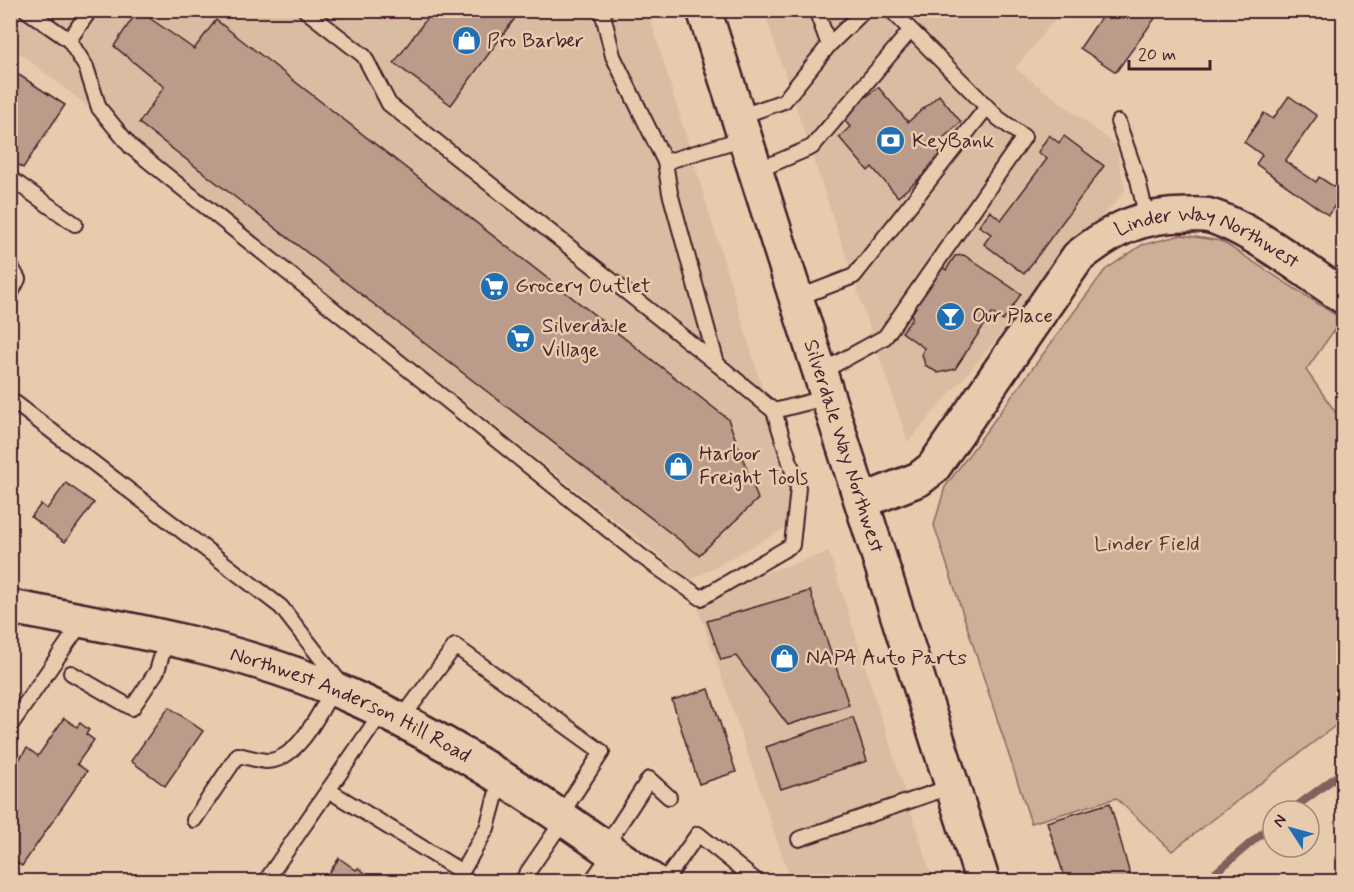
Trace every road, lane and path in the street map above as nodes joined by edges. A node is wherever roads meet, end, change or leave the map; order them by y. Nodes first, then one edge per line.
1 (26, 10) edge
2 (90, 10) edge
3 (305, 10) edge
4 (602, 10) edge
5 (704, 10) edge
6 (816, 10) edge
7 (865, 10) edge
8 (891, 10) edge
9 (910, 31) junction
10 (69, 40) junction
11 (829, 45) junction
12 (987, 107) junction
13 (1118, 122) dead end
14 (742, 128) junction
15 (665, 162) junction
16 (756, 171) junction
17 (10, 178) edge
18 (1147, 219) junction
19 (75, 224) dead end
20 (10, 265) edge
21 (10, 295) edge
22 (1344, 297) edge
23 (797, 298) junction
24 (717, 364) junction
25 (825, 385) junction
26 (10, 399) edge
27 (774, 411) junction
28 (863, 501) junction
29 (10, 607) edge
30 (84, 620) junction
31 (167, 638) junction
32 (71, 674) dead end
33 (341, 692) junction
34 (391, 717) junction
35 (10, 726) edge
36 (501, 777) junction
37 (954, 786) junction
38 (328, 790) junction
39 (669, 797) dead end
40 (562, 817) junction
41 (194, 820) dead end
42 (799, 839) dead end
43 (608, 850) junction
44 (459, 877) edge
45 (755, 880) edge
46 (265, 882) edge
47 (521, 882) edge
48 (591, 882) edge
49 (654, 882) edge
50 (664, 882) edge
51 (983, 882) edge

1 - 10 lane
2 - 10 lane
3 - 24 lane
4 - 15 lane
5 - 14 main road, Silverdale Way Northwest
6 - 11 lane
7 - 11 lane
8 - 9 lane
9 - 12 lane
9 - 16 lane
10 - 27 lane
11 - 14 lane
12 - 23 lane
12 - 25 lane
13 - 18 lane
14 - 15 lane
14 - 16 main road, Silverdale Way Northwest
15 - 24 lane
16 - 23 main road, Silverdale Way Northwest
17 - 19 lane
18 - 22 main road, Linder Way Northwest
18 - 28 main road, Linder Way Northwest
20 - 21 lane
23 - 25 main road, Silverdale Way Northwest
24 - 27 lane
25 - 27 lane
25 - 28 main road, Silverdale Way Northwest
26 - 33 lane
28 - 37 main road, Silverdale Way Northwest
29 - 30 main road, Northwest Anderson Hill Road
30 - 31 main road, Northwest Anderson Hill Road
30 - 35 lane
31 - 32 lane
31 - 33 main road, Northwest Anderson Hill Road
33 - 34 main road, Northwest Anderson Hill Road
33 - 41 lane
34 - 36 main road, Northwest Anderson Hill Road
34 - 38 lane
34 - 40 lane
36 - 40 main road, Northwest Anderson Hill Road
36 - 44 lane
37 - 42 lane
37 - 51 main road, Silverdale Way Northwest
38 - 44 lane
38 - 46 lane
39 - 43 lane
40 - 43 main road, Northwest Anderson Hill Road
40 - 47 lane
43 - 48 lane
43 - 49 main road, Northwest Anderson Hill Road
45 - 50 lane

